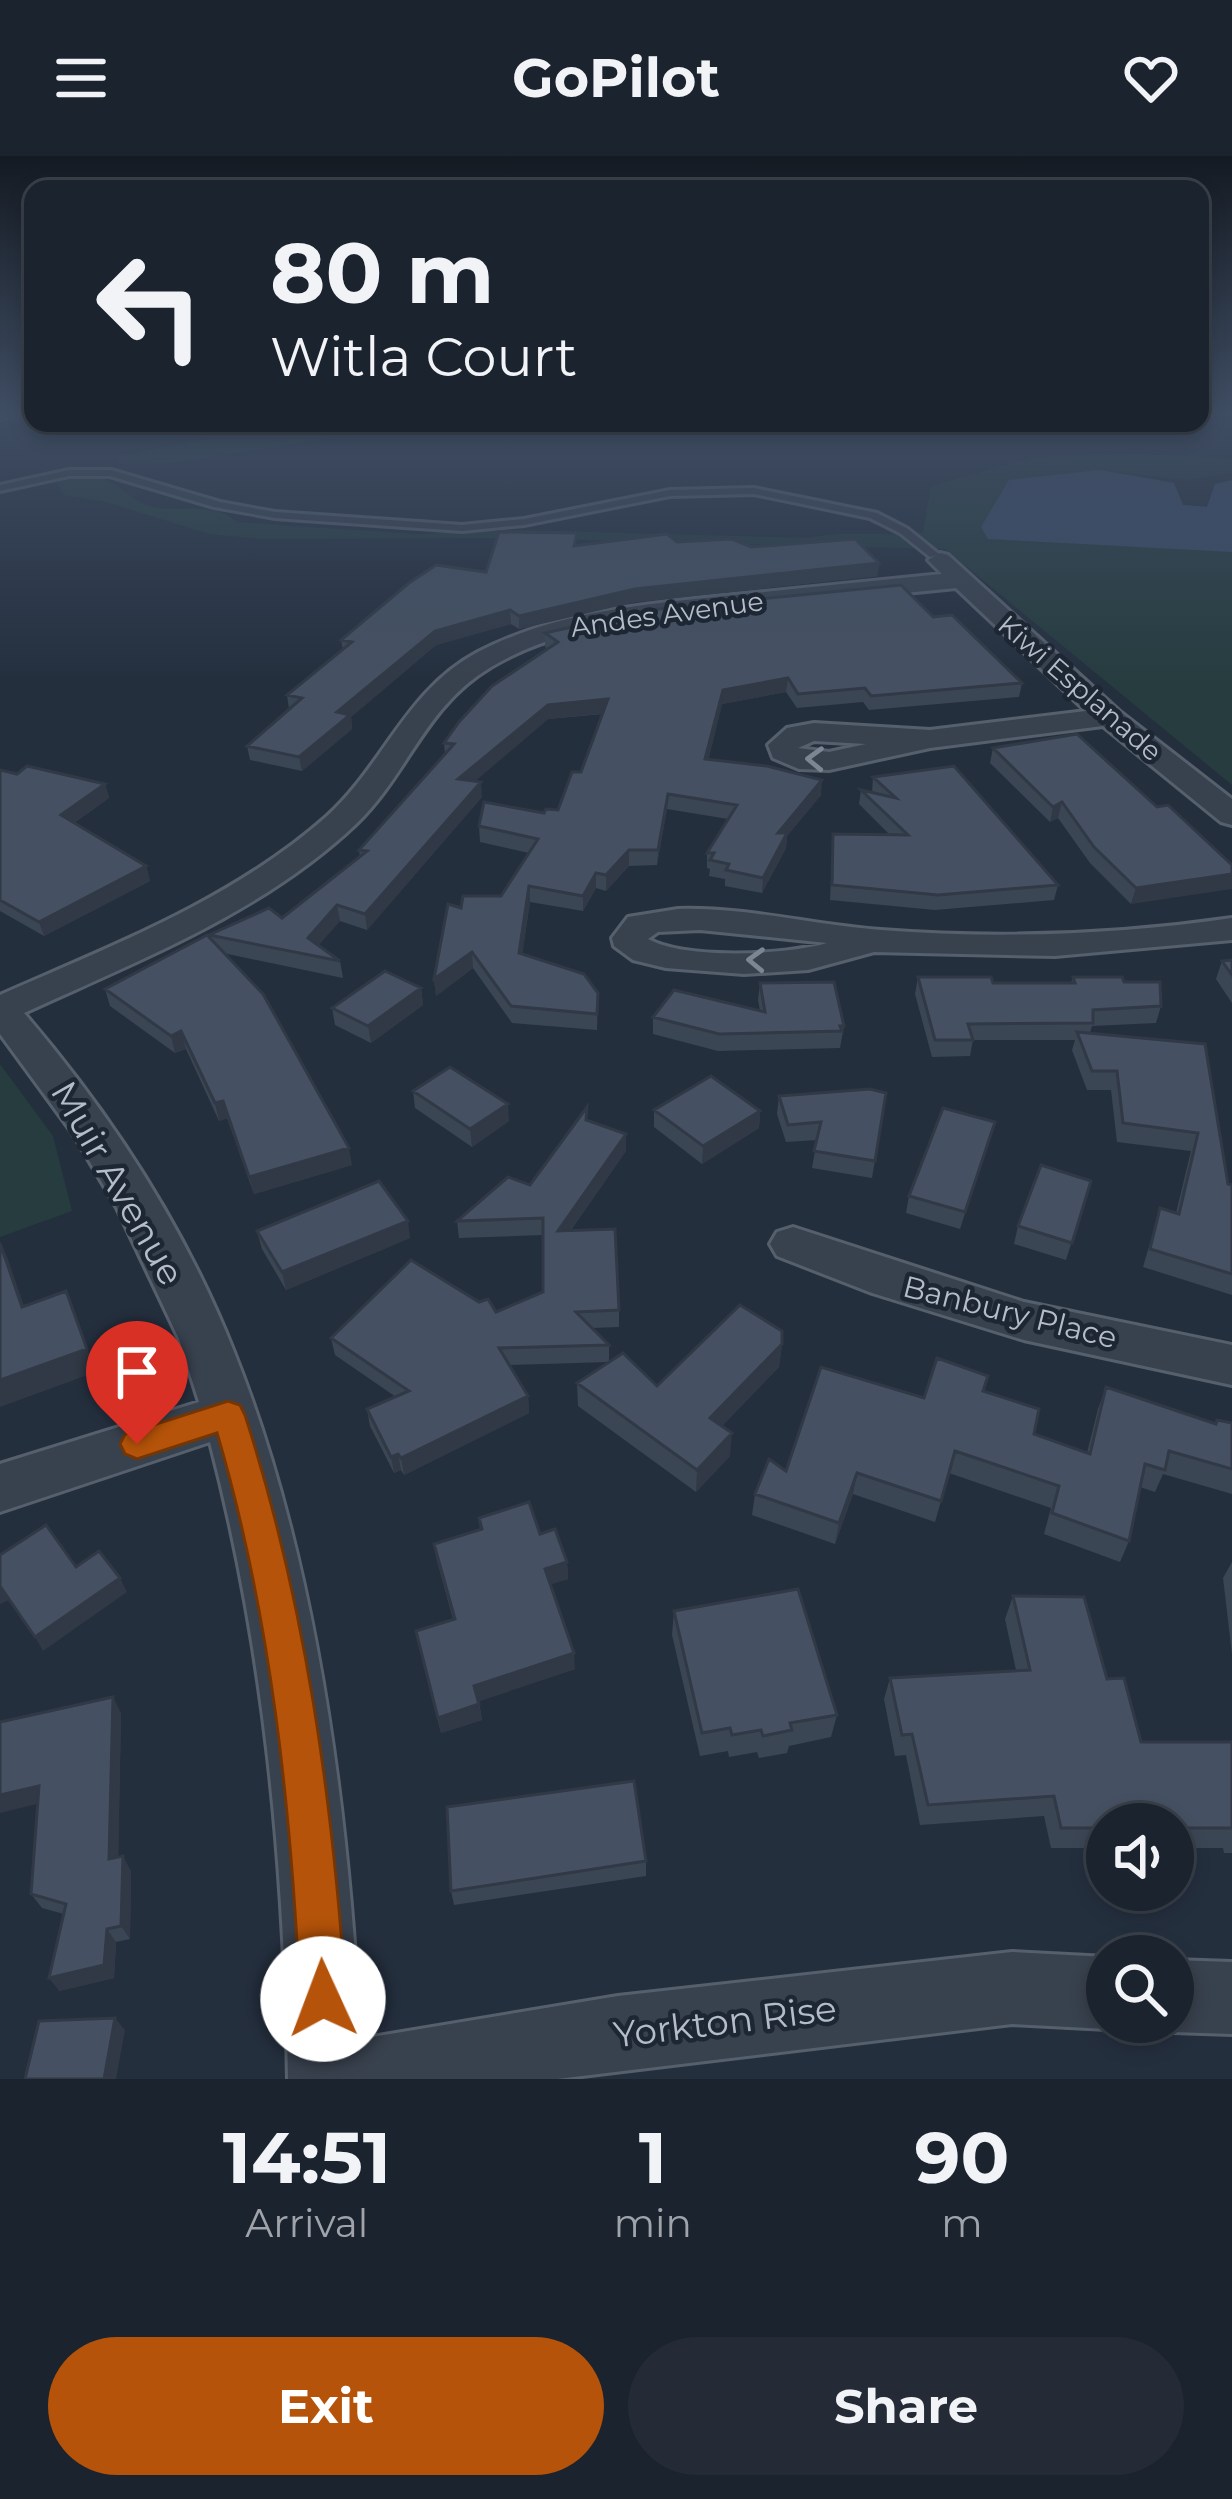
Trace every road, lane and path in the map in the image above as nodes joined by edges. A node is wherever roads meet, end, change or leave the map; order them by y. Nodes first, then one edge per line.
1 (219, 502) edge
2 (625, 502) edge
3 (807, 502) edge
4 (934, 555) joint
5 (959, 580) junction
6 (1109, 717) junction
7 (930, 740) dead end
8 (1232, 815) edge
9 (1232, 929) edge
10 (871, 941) junction
11 (0, 1009) edge
12 (793, 1244) dead end
13 (1232, 1365) edge
14 (228, 1415) junction
15 (0, 1488) edge
16 (1086, 1992) edge
17 (1194, 1997) edge
18 (1232, 1998) edge
19 (325, 2079) edge
20 (345, 2079) edge

1 - 2 lane
3 - 4 lane
4 - 5 street, Kiwi Esplanade
5 - 6 street, Kiwi Esplanade
5 - 11 street, Andes Avenue
6 - 7 street
6 - 8 street, Kiwi Esplanade
9 - 10 street
10 -> 10 street
11 - 14 street, Muir Avenue
12 - 13 street, Banbury Place
14 - 15 street
14 - 19 street, Muir Avenue
16 - 20 street, Yorkton Rise
17 - 18 street

